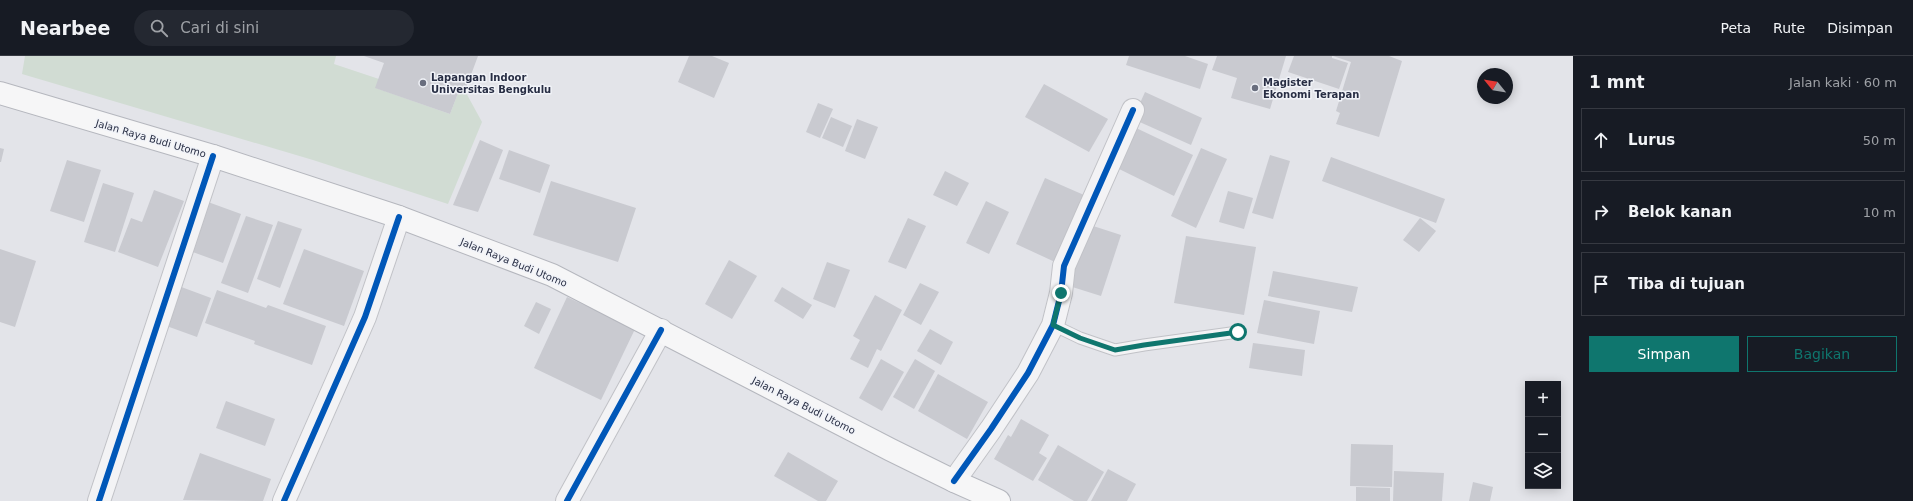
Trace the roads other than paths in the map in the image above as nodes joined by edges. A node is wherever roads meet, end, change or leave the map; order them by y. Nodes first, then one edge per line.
1 (0, 93) edge
2 (1133, 110) dead end
3 (213, 156) junction
4 (399, 217) junction
5 (1053, 325) junction
6 (660, 330) junction
7 (1238, 332) dead end
8 (954, 481) junction
9 (992, 500) edge
10 (99, 501) edge
11 (284, 501) edge
12 (567, 501) edge

1 - 3 highway, Jalan Raya Budi Utomo
2 - 5 street
3 - 4 highway, Jalan Raya Budi Utomo
3 - 10 street
4 - 6 highway, Jalan Raya Budi Utomo
4 - 11 street
5 - 7 lane
5 - 8 street
6 - 8 highway, Jalan Raya Budi Utomo
6 - 12 street
8 - 9 highway, Jalan Raya Budi Utomo

